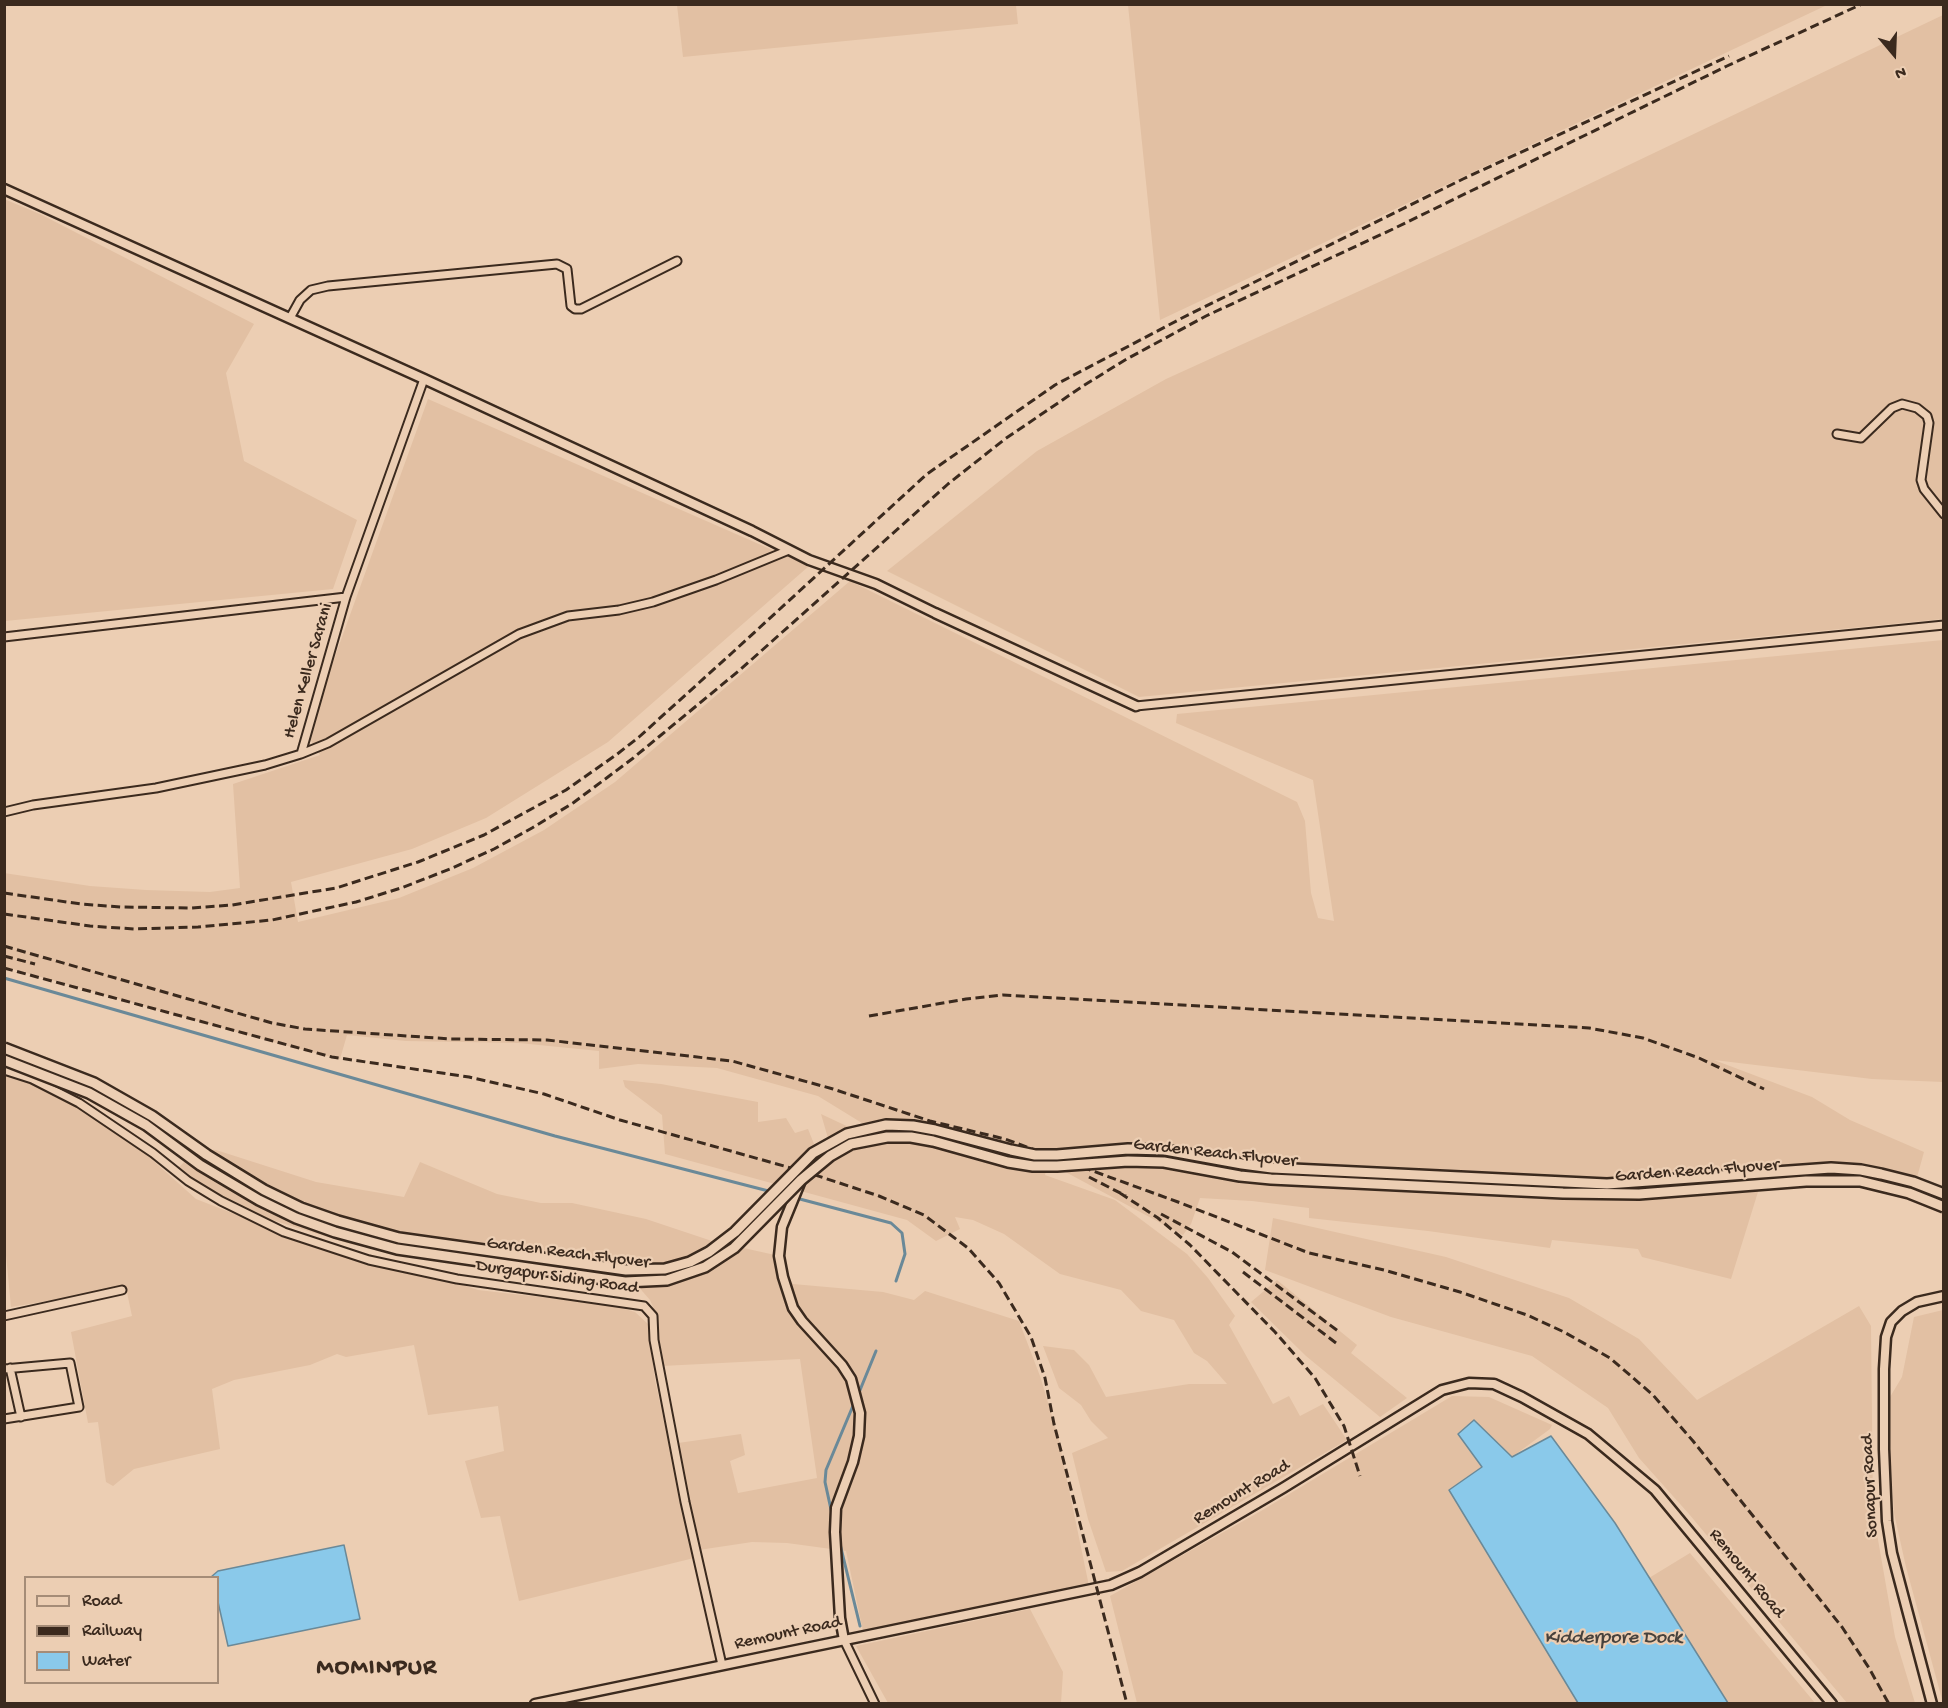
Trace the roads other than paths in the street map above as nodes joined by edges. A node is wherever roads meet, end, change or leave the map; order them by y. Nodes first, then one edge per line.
1 (4, 189) edge
2 (677, 261) dead end
3 (290, 318) junction
4 (424, 379) junction
5 (1837, 434) dead end
6 (1944, 514) edge
7 (789, 550) junction
8 (346, 597) junction
9 (1944, 625) edge
10 (4, 638) edge
11 (1136, 706) joint
12 (301, 754) junction
13 (4, 812) edge
14 (4, 1048) edge
15 (4, 1060) edge
16 (4, 1070) edge
17 (801, 1180) junction
18 (1944, 1194) edge
19 (1944, 1207) edge
20 (122, 1290) dead end
21 (1944, 1296) edge
22 (4, 1316) edge
23 (7, 1369) edge
24 (21, 1417) junction
25 (4, 1419) edge
26 (844, 1640) junction
27 (722, 1665) junction
28 (535, 1704) edge
29 (875, 1704) edge
30 (1832, 1704) edge
31 (1932, 1704) edge

1 - 3 street
2 - 3 street
3 - 4 street
4 - 7 street
4 - 8 street, Helen Keller Sarani
5 - 6 street
7 - 11 street
7 - 12 street
8 - 10 street
8 - 12 street, Helen Keller Sarani
9 - 11 street
12 - 13 street, Helen Keller Sarani
14 - 18 main road, Garden Reach Flyover, bridge
15 - 17 main road, Garden Reach Flyover, bridge
16 - 27 street, Durgapur Siding Road
17 - 19 main road, Garden Reach Flyover, bridge
17 - 26 street
20 - 22 street
21 - 31 street, Sonapur Road
23 - 24 street
23 - 24 street
24 - 25 street
26 - 27 street, Remount Road
26 - 29 street
26 - 30 street, Remount Road
27 - 28 street, Remount Road

